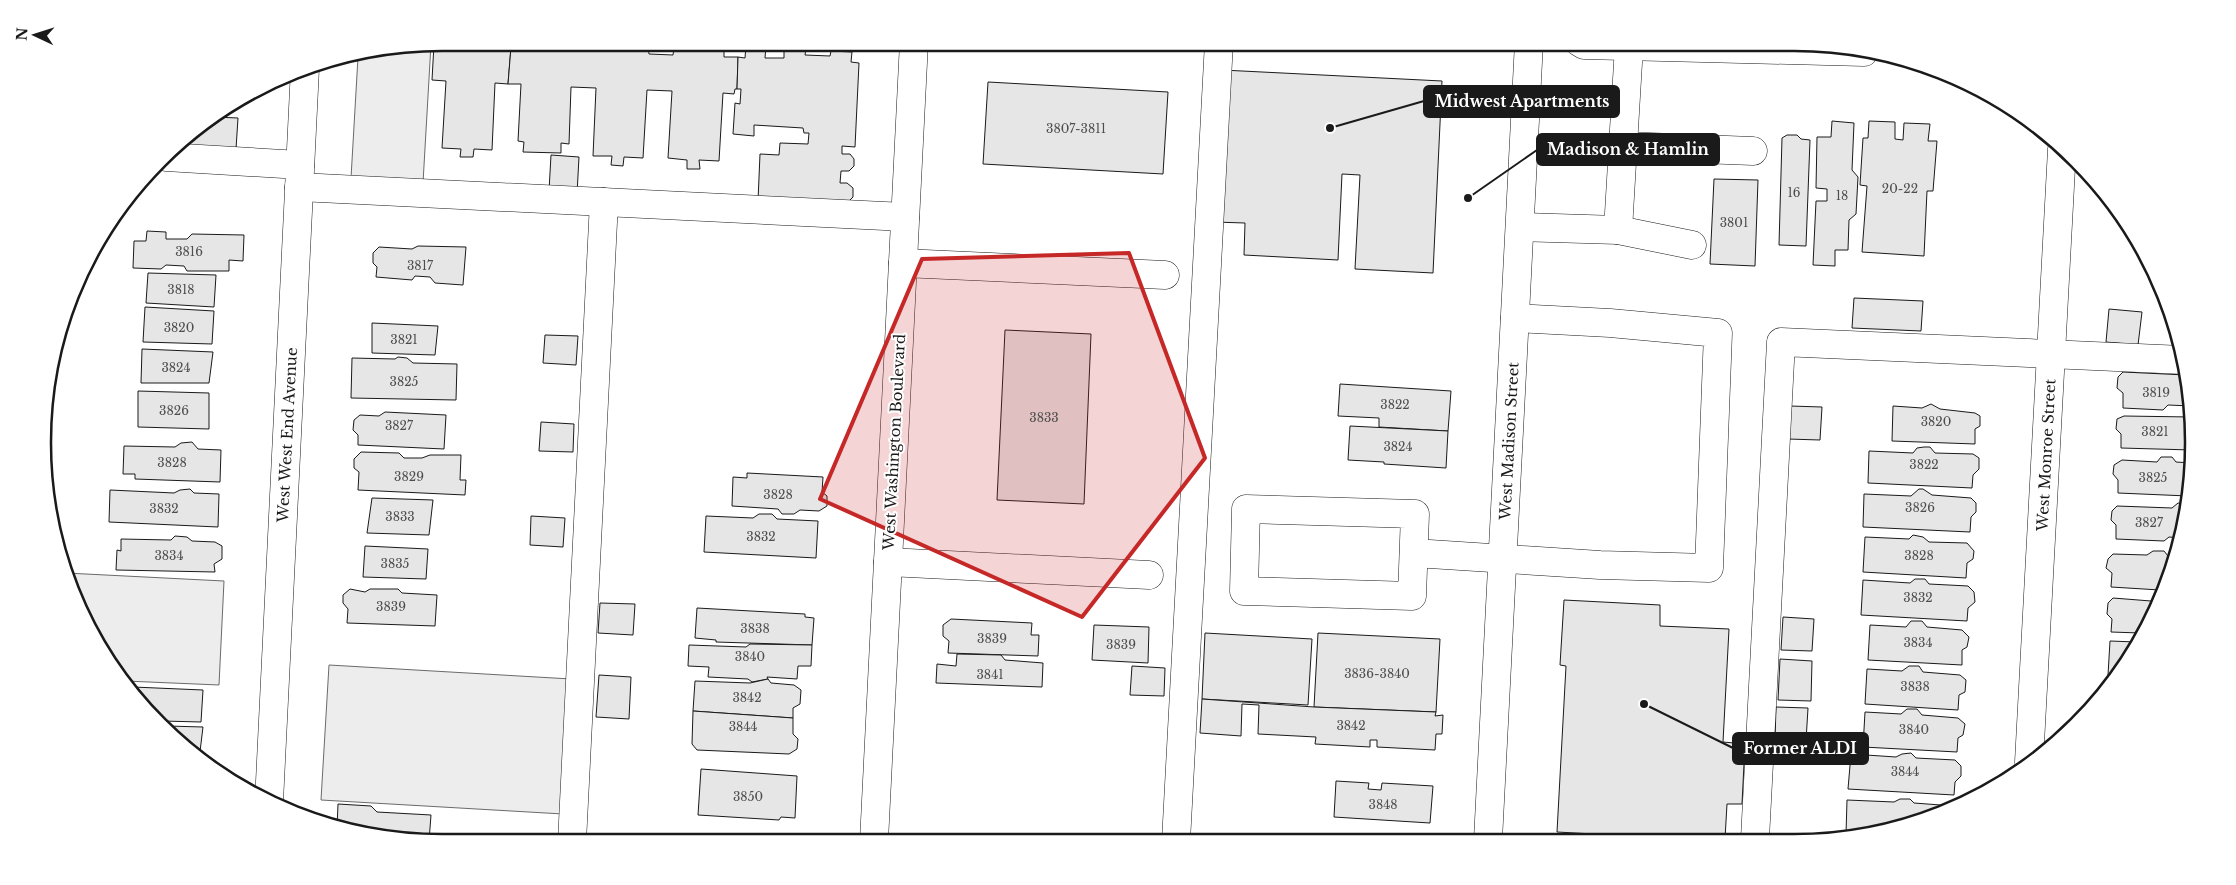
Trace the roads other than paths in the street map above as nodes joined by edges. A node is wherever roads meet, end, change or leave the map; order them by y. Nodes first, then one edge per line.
1 (914, 51) edge
2 (1219, 51) edge
3 (1529, 51) edge
4 (1629, 51) edge
5 (305, 77) edge
6 (1623, 146) junction
7 (1753, 152) dead end
8 (2062, 158) edge
9 (173, 159) edge
10 (300, 176) junction
11 (604, 202) junction
12 (905, 217) junction
13 (1520, 227) junction
14 (1618, 230) junction
15 (1692, 245) dead end
16 (903, 264) junction
17 (1165, 275) dead end
18 (1515, 318) junction
19 (2051, 354) junction
20 (2175, 360) edge
21 (1414, 553) junction
22 (1502, 558) junction
23 (888, 562) junction
24 (1149, 575) dead end
25 (2029, 755) edge
26 (269, 793) edge
27 (572, 834) edge
28 (874, 834) edge
29 (1176, 834) edge
30 (1488, 834) edge
31 (1755, 834) edge

1 - 12 street, West Washington Boulevard
2 - 29 street
3 - 13 street, West Madison Street
4 - 6 street
5 - 10 street, West West End Avenue
6 - 7 street
6 - 14 street
8 - 19 street, West Monroe Street
9 - 10 street
10 - 11 street
10 - 26 street, West West End Avenue
11 - 12 street
11 - 27 street
12 - 16 street, West Washington Boulevard
13 - 14 street
13 - 18 street, West Madison Street
14 - 15 street
16 - 17 street
16 - 23 street, West Washington Boulevard
18 - 22 street, West Madison Street
18 - 22 street
19 - 20 street
19 - 25 street, West Monroe Street
19 - 31 street
21 - 21 street
21 - 22 street
22 - 30 street, West Madison Street
23 - 24 street
23 - 28 street, West Washington Boulevard

